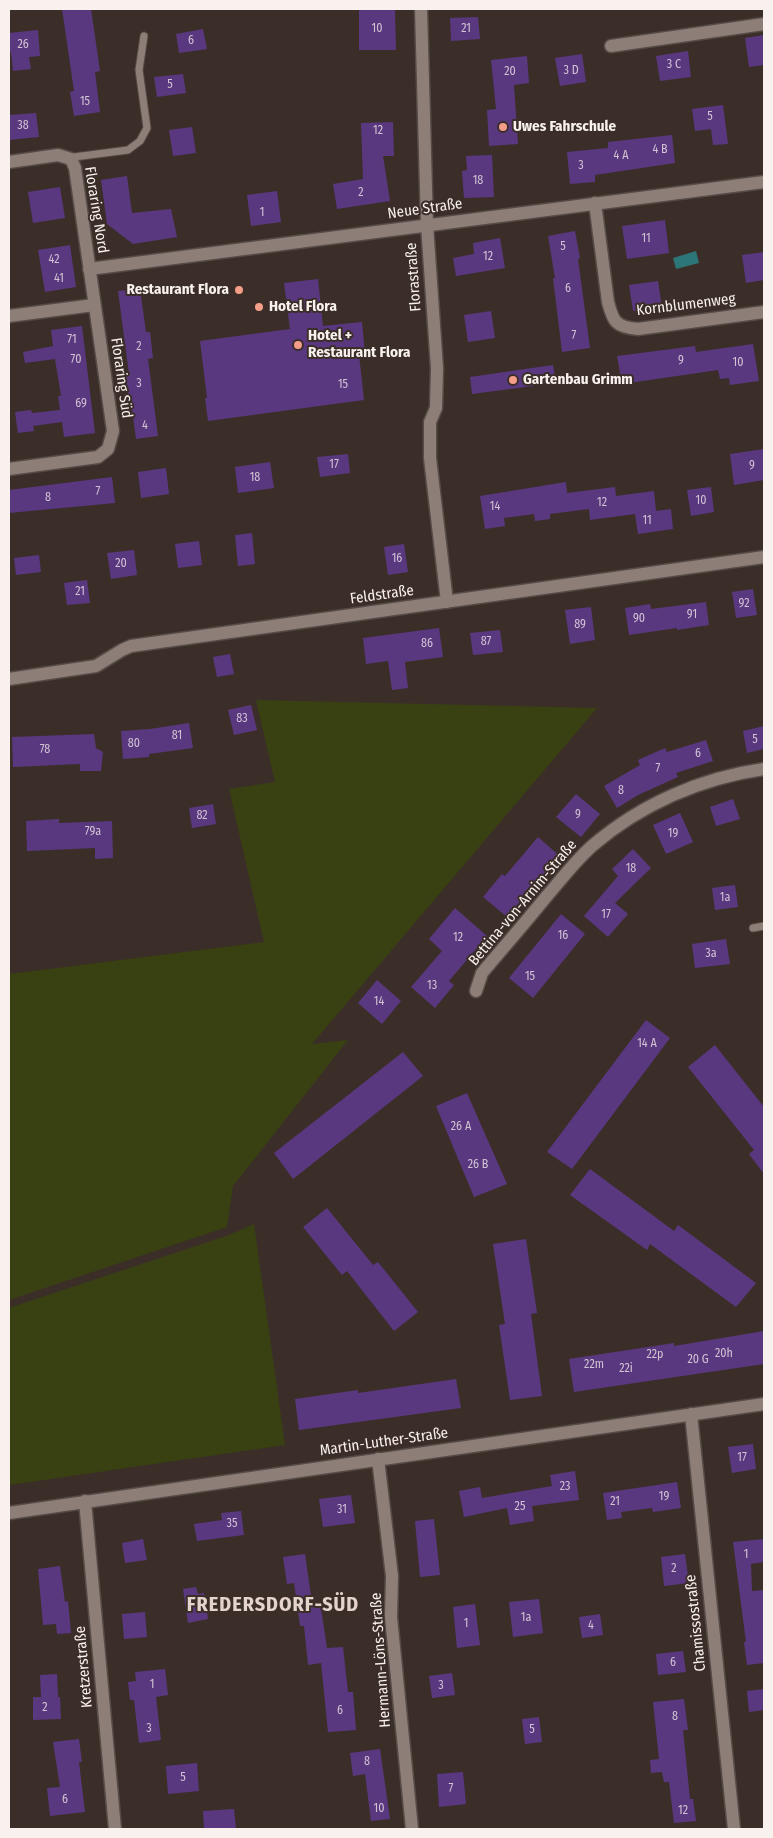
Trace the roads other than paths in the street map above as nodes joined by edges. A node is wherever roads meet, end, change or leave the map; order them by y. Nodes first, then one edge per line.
1 (421, 9) edge
2 (764, 24) edge
3 (144, 36) dead end
4 (611, 46) dead end
5 (70, 159) junction
6 (9, 162) edge
7 (764, 182) edge
8 (595, 203) junction
9 (427, 225) junction
10 (89, 269) junction
11 (94, 304) junction
12 (764, 312) edge
13 (9, 316) edge
14 (9, 469) edge
15 (764, 557) edge
16 (447, 602) junction
17 (9, 679) edge
18 (764, 769) edge
19 (764, 926) edge
20 (753, 928) dead end
21 (476, 990) dead end
22 (764, 1404) edge
23 (691, 1414) junction
24 (378, 1459) junction
25 (85, 1501) junction
26 (9, 1513) edge
27 (115, 1829) edge
28 (412, 1829) edge
29 (734, 1829) edge

1 - 9 street, Florastraße
2 - 4 street
3 - 5 lane
5 - 6 street, Floraring Nord
5 - 10 street, Floraring Nord
7 - 8 street, Neue Straße
8 - 9 street, Neue Straße
8 - 12 street, Kornblumenweg
9 - 10 street, Neue Straße
9 - 16 street, Florastraße
10 - 11 street, Floraring Süd
11 - 13 street
11 - 14 street, Floraring Süd
15 - 16 street, Feldstraße
16 - 17 street, Feldstraße
18 - 21 street, Bettina-von-Arnim-Straße
19 - 20 lane
22 - 23 street, Martin-Luther-Straße
23 - 24 street, Martin-Luther-Straße
23 - 29 street, Chamissostraße
24 - 25 street, Martin-Luther-Straße
24 - 28 street, Hermann-Löns-Straße
25 - 26 street, Martin-Luther-Straße
25 - 27 street, Kretzerstraße

